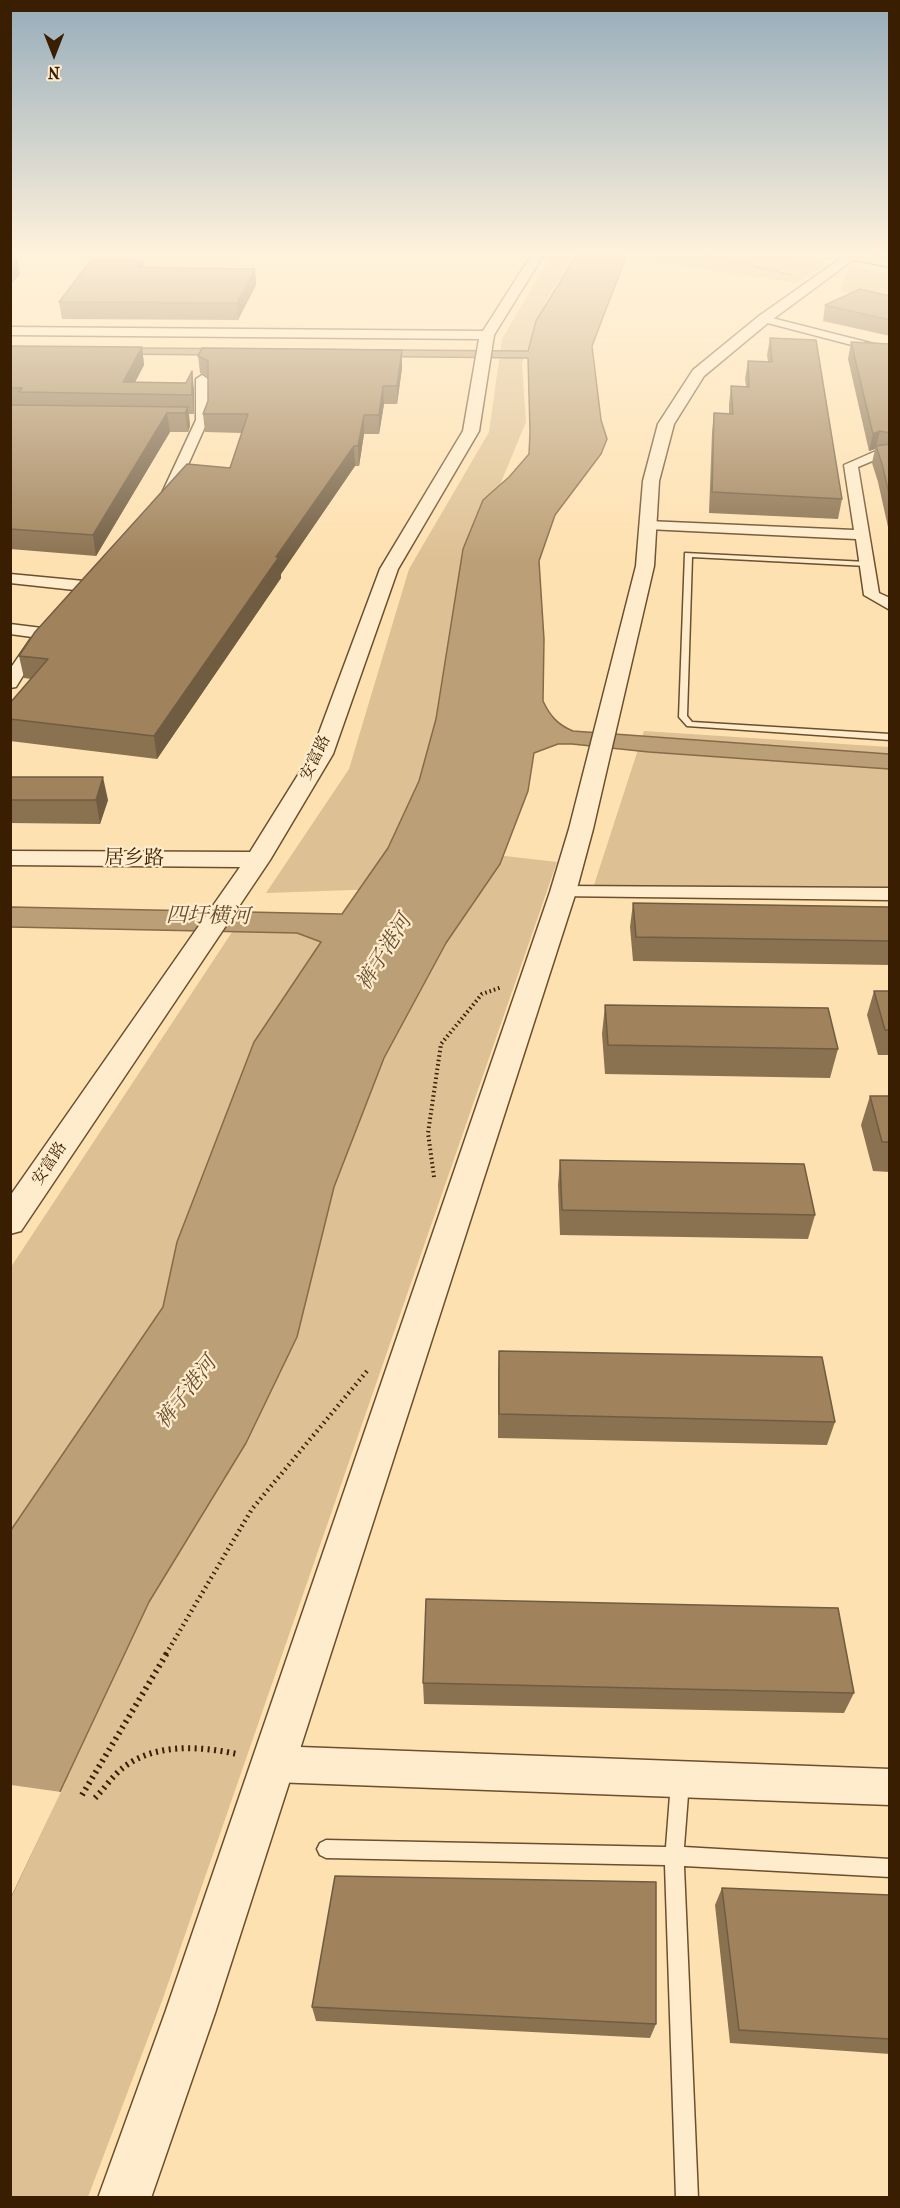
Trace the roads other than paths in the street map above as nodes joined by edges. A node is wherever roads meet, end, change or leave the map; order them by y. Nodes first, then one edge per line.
1 (484, 357) edge
2 (718, 357) edge
3 (202, 379) edge
4 (890, 456) edge
5 (145, 519) edge
6 (647, 525) junction
7 (862, 535) junction
8 (867, 564) junction
9 (10, 578) edge
10 (70, 602) edge
11 (890, 605) edge
12 (10, 629) edge
13 (10, 683) edge
14 (890, 737) edge
15 (10, 858) edge
16 (258, 860) junction
17 (563, 892) junction
18 (890, 894) edge
19 (10, 1222) edge
20 (273, 1764) junction
21 (680, 1780) junction
22 (890, 1787) edge
23 (326, 1849) dead end
24 (674, 1856) junction
25 (890, 1868) edge
26 (124, 2198) edge
27 (687, 2198) edge

1 - 16 street, 安富路
2 - 6 street
3 - 5 street
4 - 7 street
6 - 7 street
6 - 17 street
7 - 8 street
8 - 11 street
8 - 14 lane
9 - 10 street
12 - 13 street
15 - 16 street, 居乡路
16 - 19 street, 安富路
17 - 18 street
17 - 20 street
20 - 21 street
20 - 26 street
21 - 22 street
21 - 24 lane
23 - 24 lane
24 - 25 lane
24 - 27 lane

